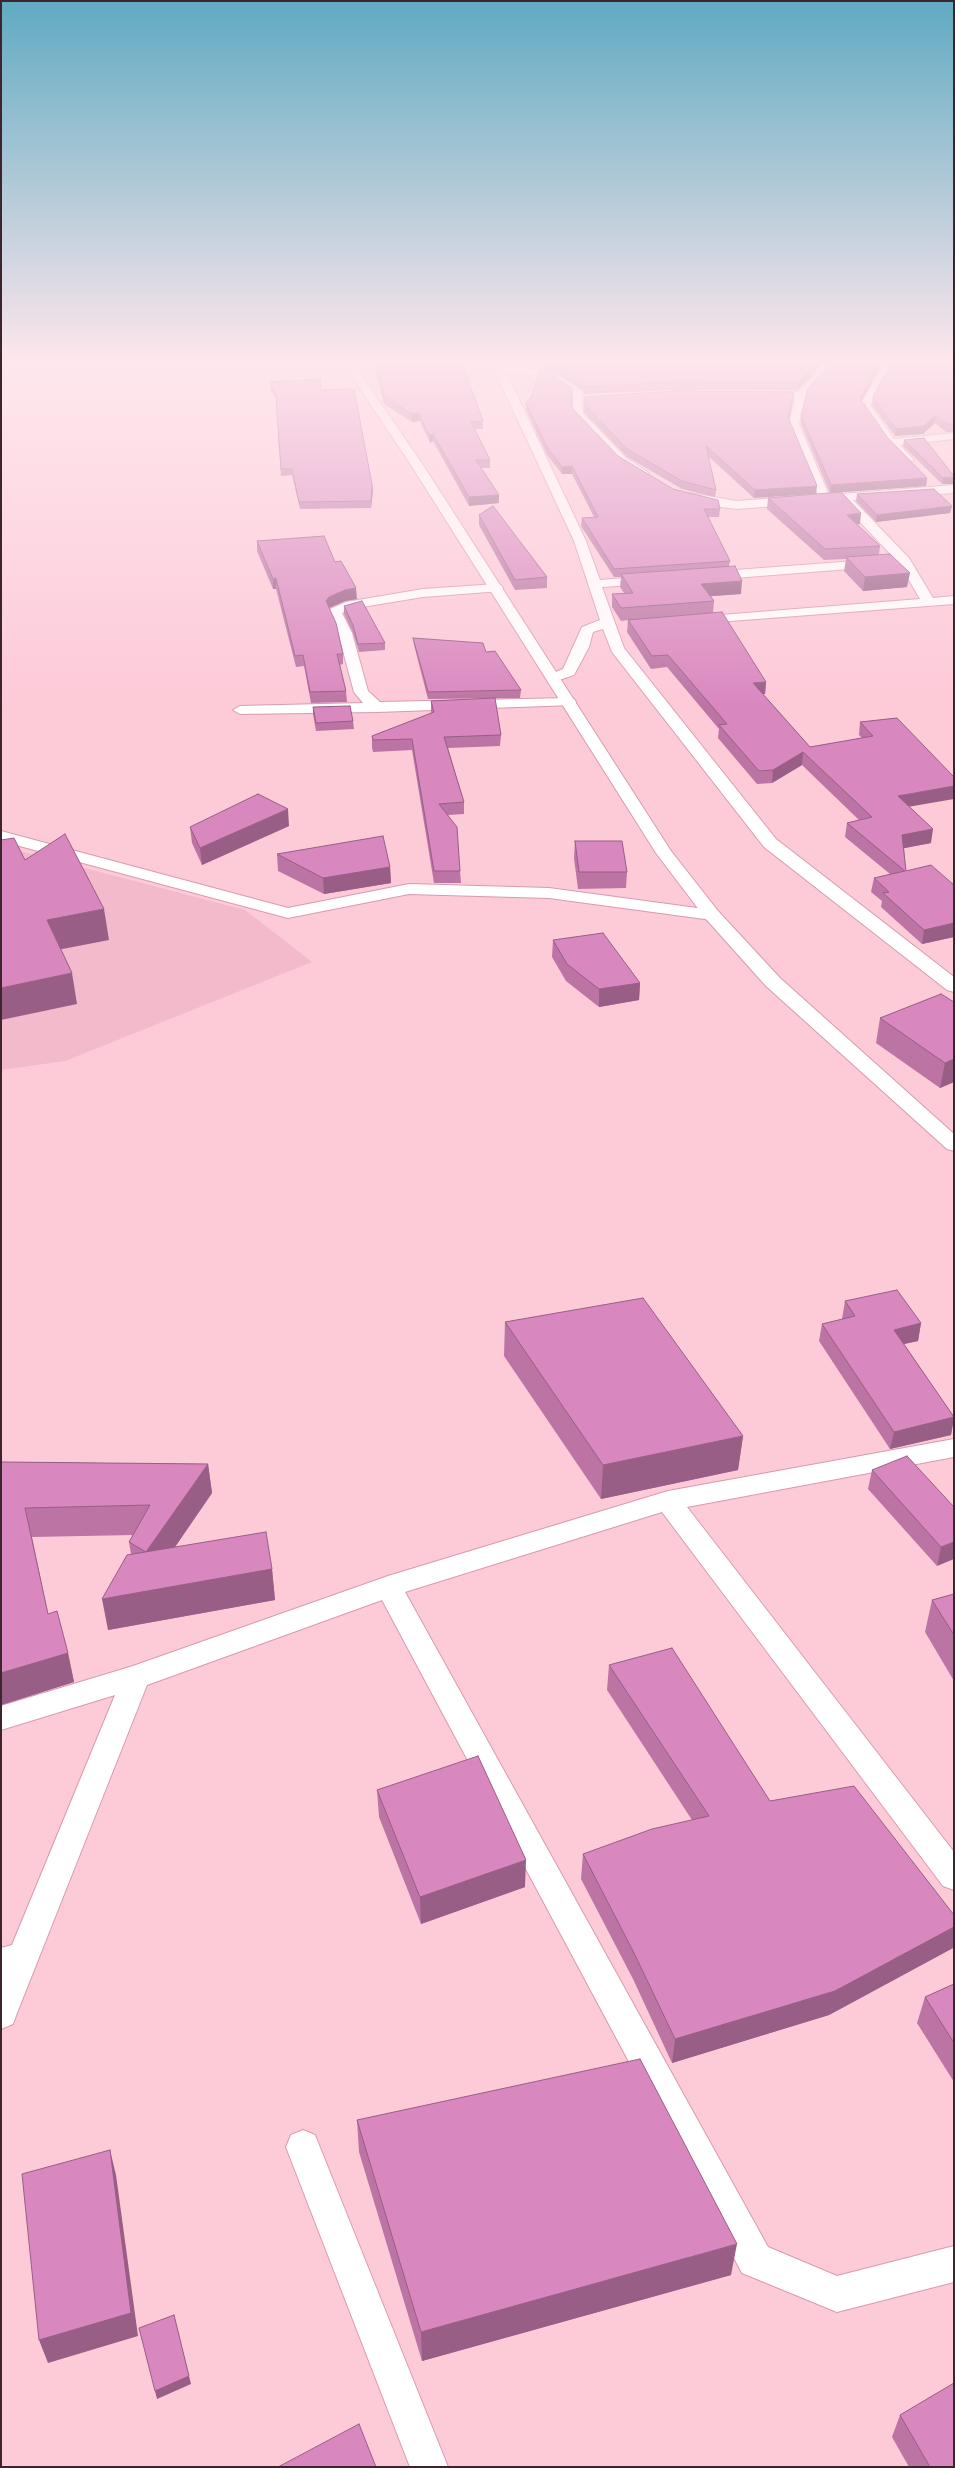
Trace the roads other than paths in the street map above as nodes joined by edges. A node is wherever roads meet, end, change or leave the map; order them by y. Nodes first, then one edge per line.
1 (425, 478) edge
2 (550, 478) edge
3 (817, 478) edge
4 (927, 480) edge
5 (954, 489) edge
6 (938, 490) junction
7 (677, 493) edge
8 (843, 497) junction
9 (825, 498) junction
10 (904, 561) junction
11 (698, 577) edge
12 (666, 579) edge
13 (595, 584) junction
14 (496, 588) junction
15 (954, 600) edge
16 (929, 602) junction
17 (680, 622) edge
18 (609, 625) junction
19 (626, 626) dead end
20 (553, 678) junction
21 (568, 702) junction
22 (377, 708) junction
23 (240, 710) dead end
24 (1, 836) edge
25 (712, 915) junction
26 (954, 986) edge
27 (954, 1145) edge
28 (954, 1448) edge
29 (668, 1501) junction
30 (388, 1587) junction
31 (136, 1676) junction
32 (1, 1718) edge
33 (954, 1876) edge
34 (12, 1959) edge
35 (1, 2012) edge
36 (303, 2147) dead end
37 (954, 2264) edge
38 (429, 2467) edge

1 - 14 street
2 - 13 street
3 - 9 street
4 - 6 street
5 - 6 street
6 - 8 street
7 - 9 street
8 - 9 street
8 - 10 street
10 - 11 street
10 - 16 street
12 - 13 street
13 - 18 street
14 - 20 street
14 - 22 street
15 - 16 street
16 - 17 street
18 - 19 street
18 - 20 street
18 - 26 street
20 - 21 street
21 - 22 street
21 - 25 street
22 - 23 street
24 - 25 street
25 - 27 street
28 - 29 street
29 - 30 street
29 - 33 street
30 - 31 street
30 - 37 street
31 - 32 street
31 - 34 street
34 - 35 street
36 - 38 street

